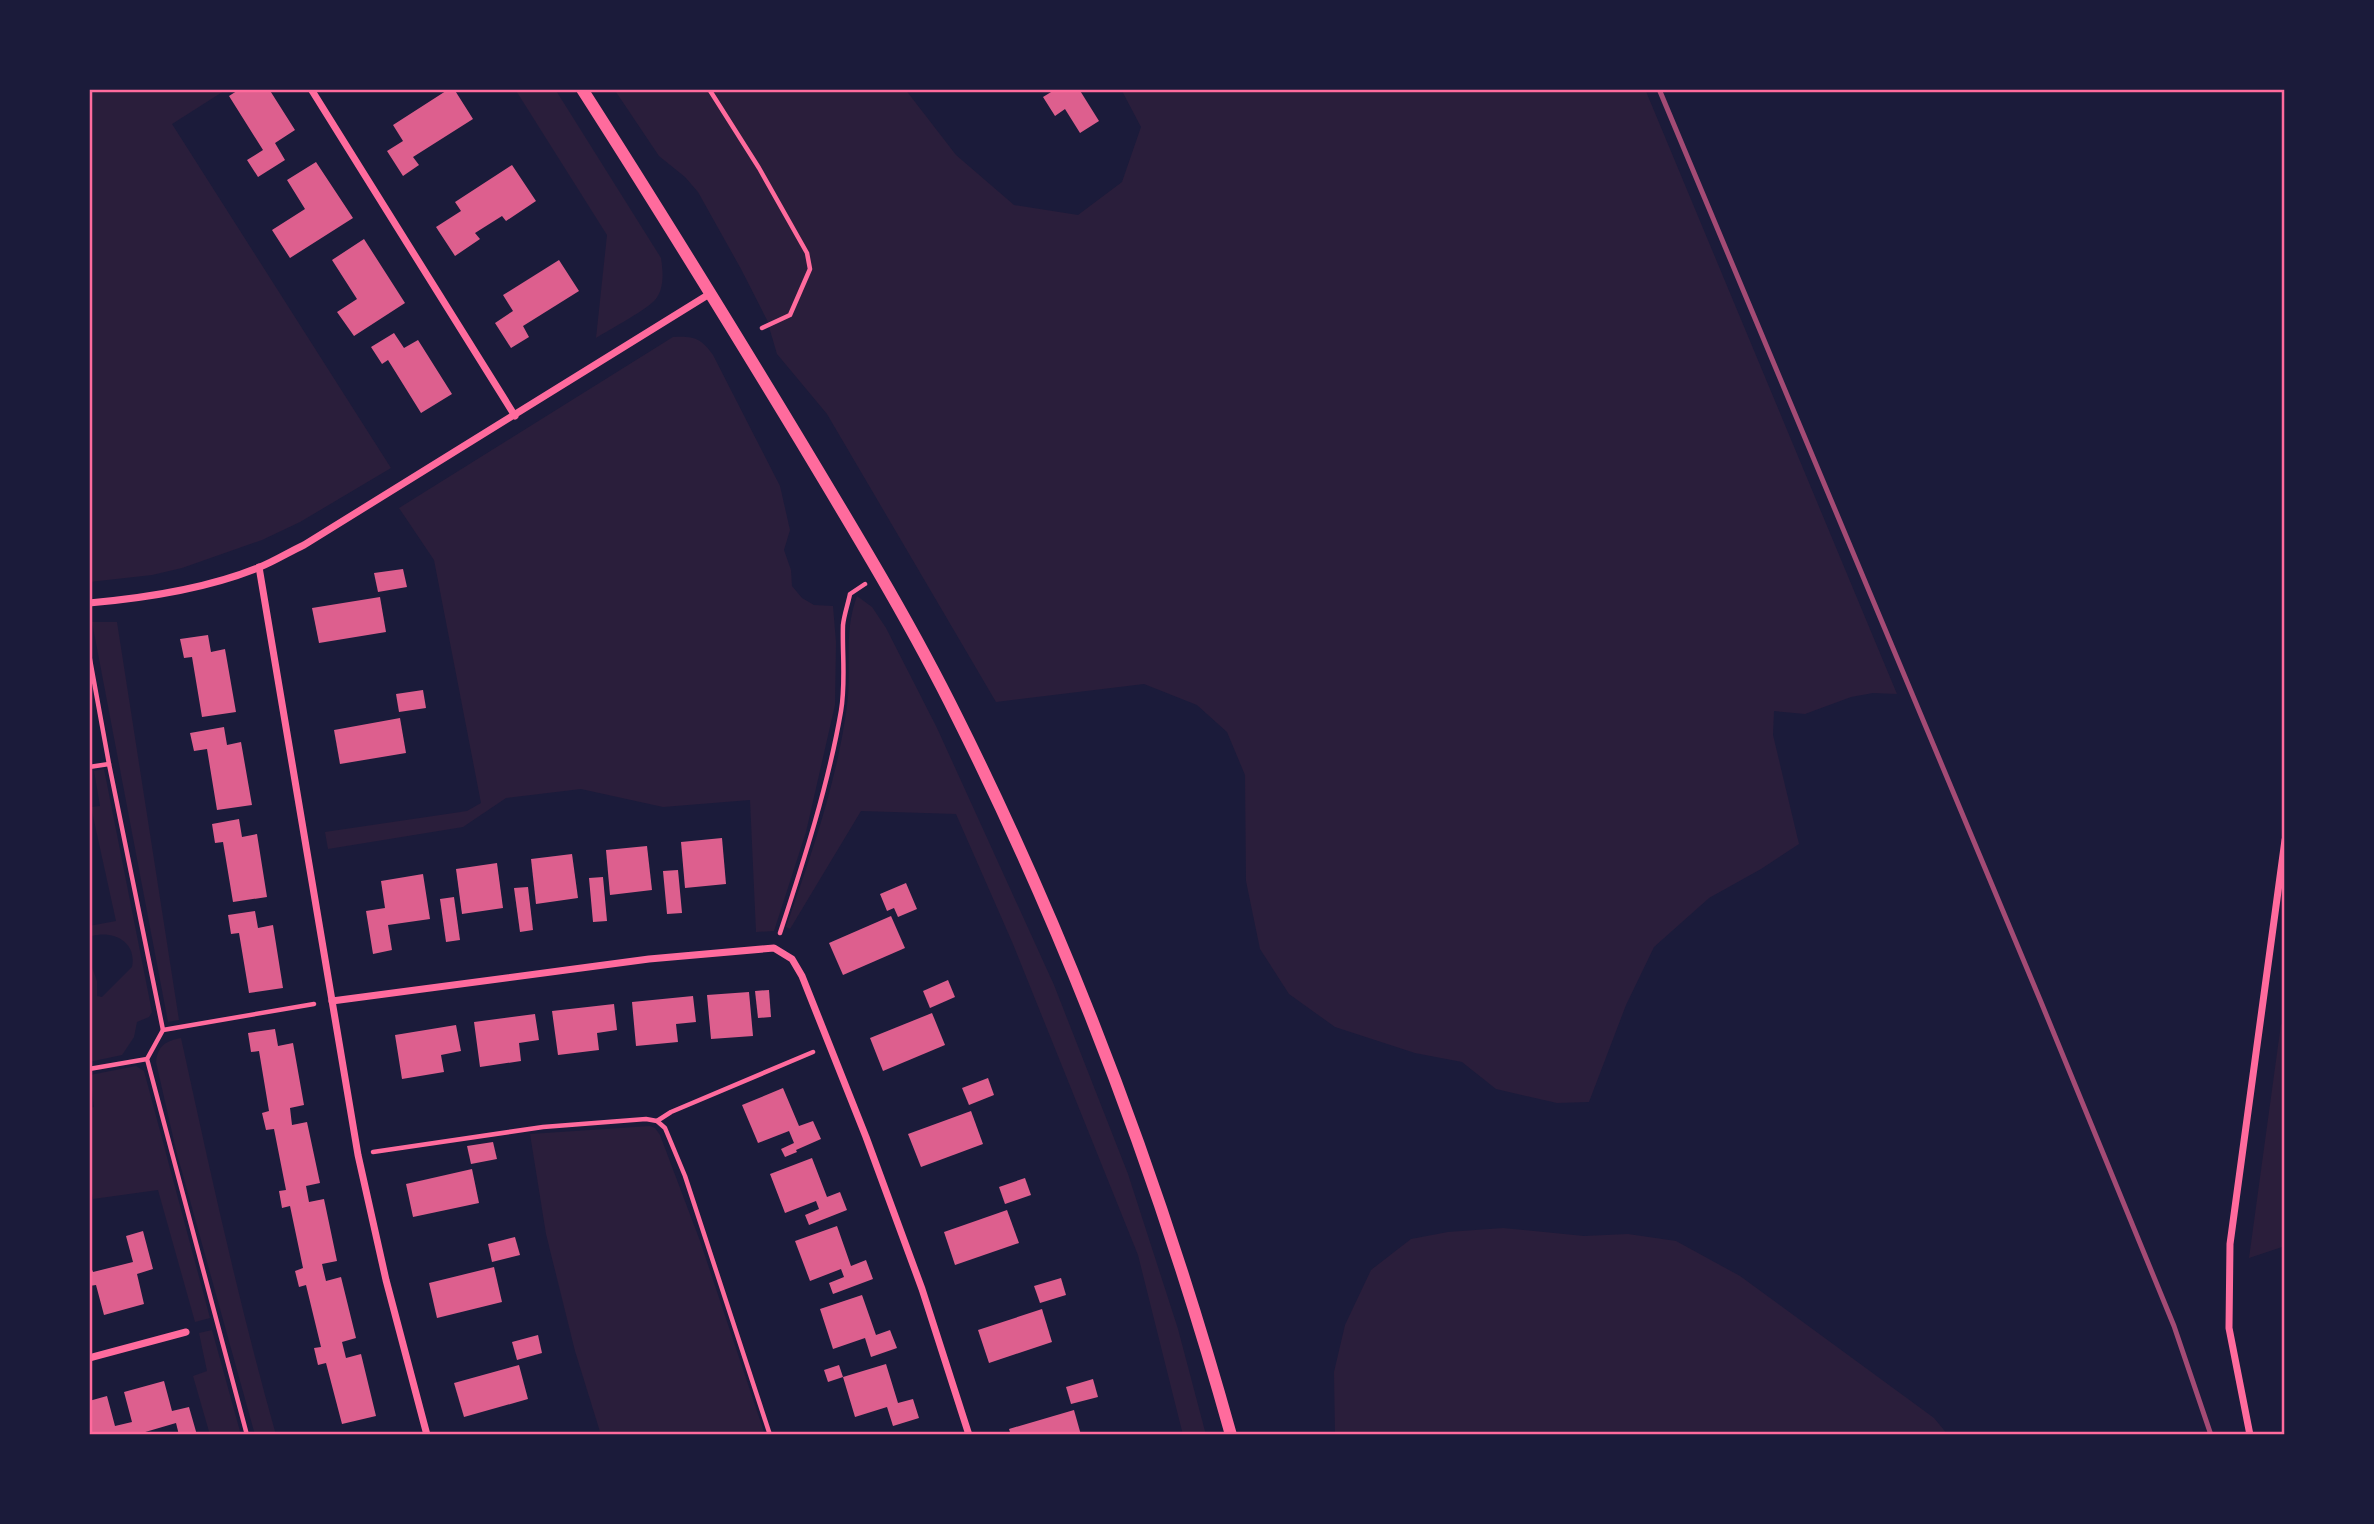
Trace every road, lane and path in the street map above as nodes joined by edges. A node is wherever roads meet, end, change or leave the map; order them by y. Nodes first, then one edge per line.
1 (312, 89) edge
2 (582, 89) edge
3 (709, 89) edge
4 (711, 293) junction
5 (762, 328) dead end
6 (515, 415) junction
7 (259, 567) junction
8 (880, 573) junction
9 (89, 603) edge
10 (89, 654) edge
11 (109, 764) junction
12 (89, 767) edge
13 (2285, 840) edge
14 (775, 948) junction
15 (332, 1001) junction
16 (163, 1030) junction
17 (830, 1045) junction
18 (147, 1059) junction
19 (89, 1069) edge
20 (657, 1121) junction
21 (358, 1155) junction
22 (186, 1332) dead end
23 (89, 1358) edge
24 (247, 1435) edge
25 (427, 1435) edge
26 (770, 1435) edge
27 (969, 1435) edge
28 (1231, 1435) edge
29 (2250, 1435) edge

1 - 6 street
2 - 4 street
3 - 5 path
4 - 6 street
4 - 8 street
6 - 7 street
7 - 9 street
7 - 15 street
8 - 14 path
8 - 28 street
10 - 11 path
11 - 12 path
11 - 16 path
13 - 29 street
14 - 15 street
14 - 17 street
15 - 16 path
15 - 21 street
16 - 18 path
17 - 20 path
17 - 27 street
18 - 19 path
18 - 24 path
20 - 21 path
20 - 26 path
21 - 25 street
22 - 23 street

